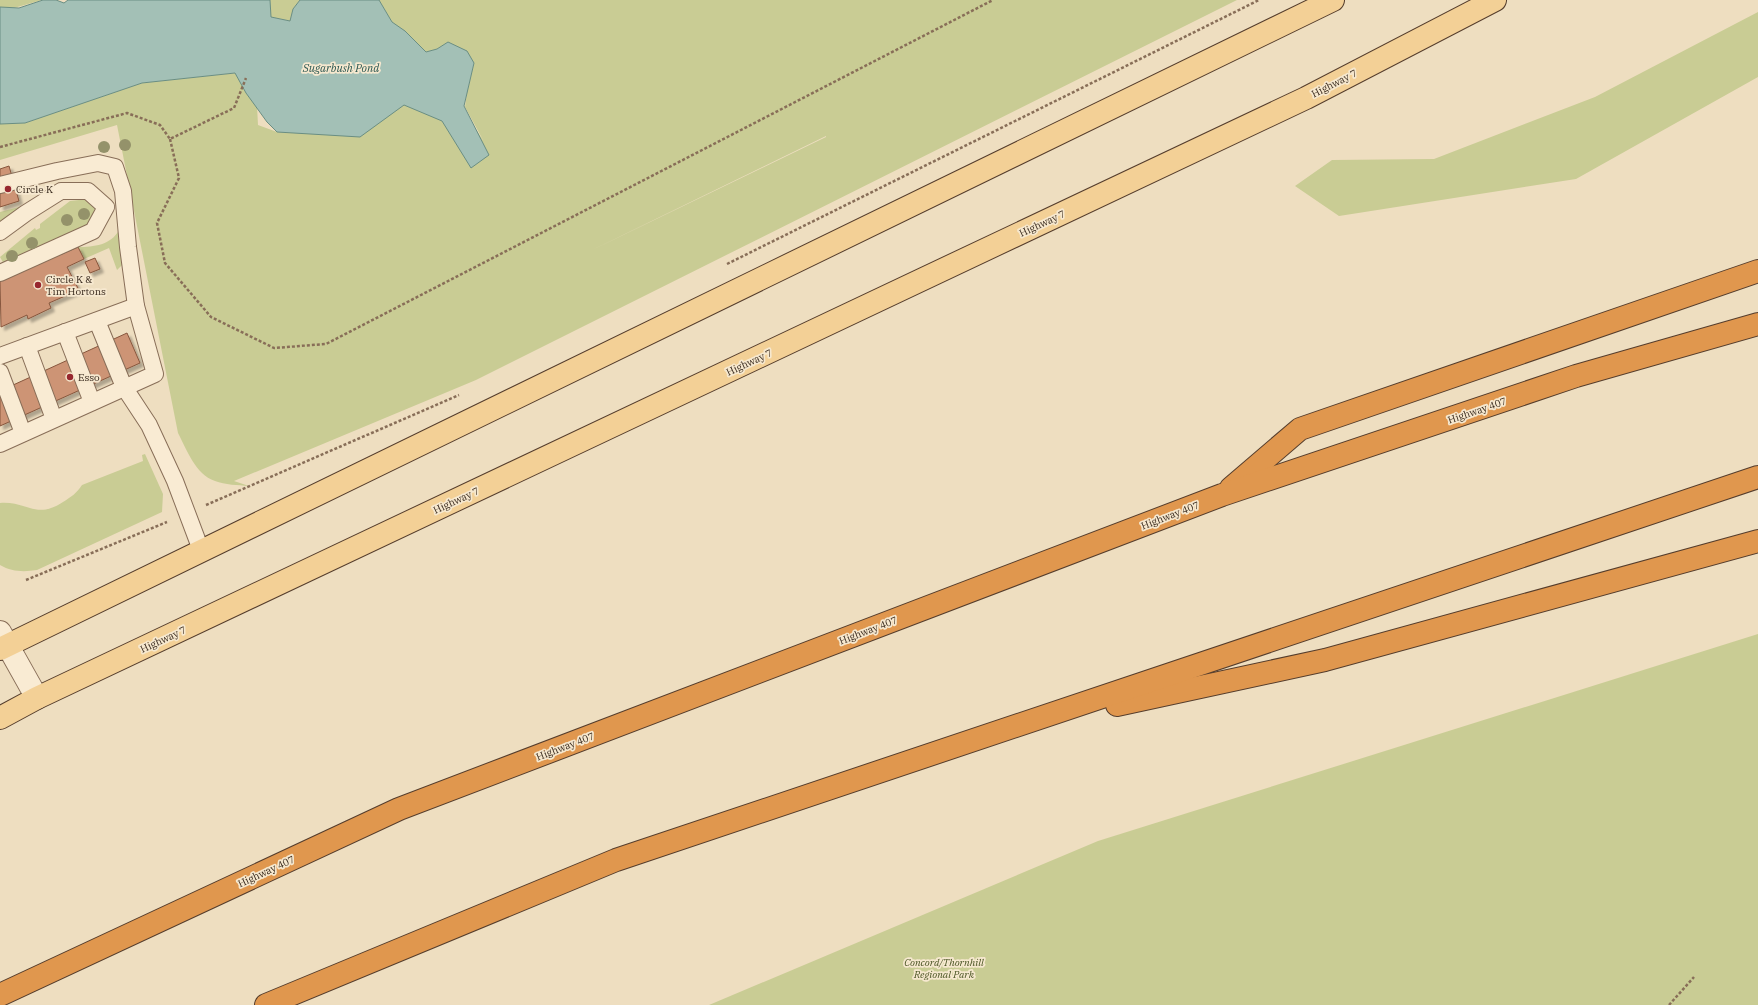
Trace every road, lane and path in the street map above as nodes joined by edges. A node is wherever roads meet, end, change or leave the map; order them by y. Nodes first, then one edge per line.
1 (993, 0) edge
2 (1259, 0) edge
3 (1333, 0) edge
4 (1495, 0) edge
5 (246, 78) dead end
6 (170, 139) junction
7 (0, 147) edge
8 (0, 185) edge
9 (0, 232) edge
10 (722, 267) dead end
11 (1758, 271) edge
12 (0, 273) edge
13 (136, 306) junction
14 (97, 321) junction
15 (1758, 324) edge
16 (65, 332) junction
17 (27, 346) junction
18 (0, 356) edge
19 (0, 372) edge
20 (124, 386) junction
21 (465, 392) dead end
22 (92, 402) junction
23 (54, 419) junction
24 (24, 433) junction
25 (0, 444) edge
26 (1758, 477) edge
27 (1222, 495) junction
28 (187, 513) junction
29 (1758, 541) edge
30 (201, 550) junction
31 (26, 580) dead end
32 (2, 642) edge
33 (37, 698) junction
34 (0, 718) edge
35 (1012, 727) junction
36 (1694, 977) dead end
37 (0, 995) edge
38 (266, 1005) edge
39 (1669, 1005) edge

1 - 6 path
2 - 10 path
3 - 30 main road
4 - 33 main road, Highway 7
5 - 6 path
6 - 7 path
8 - 13 lane
9 - 12 lane
11 - 27 highway
13 - 14 lane
13 - 20 lane
14 - 16 lane
14 - 20 lane
15 - 27 highway, Highway 407
16 - 17 lane
16 - 22 lane
17 - 18 lane
17 - 23 lane
19 - 24 lane
20 - 22 lane
20 - 28 lane
21 - 28 path
22 - 23 lane
23 - 24 lane
24 - 25 lane
26 - 35 highway
27 - 37 highway, Highway 407
28 - 30 lane
28 - 31 path
29 - 35 highway
30 - 32 main road
32 - 33 street
33 - 34 main road, Highway 7
35 - 38 highway
36 - 39 path

